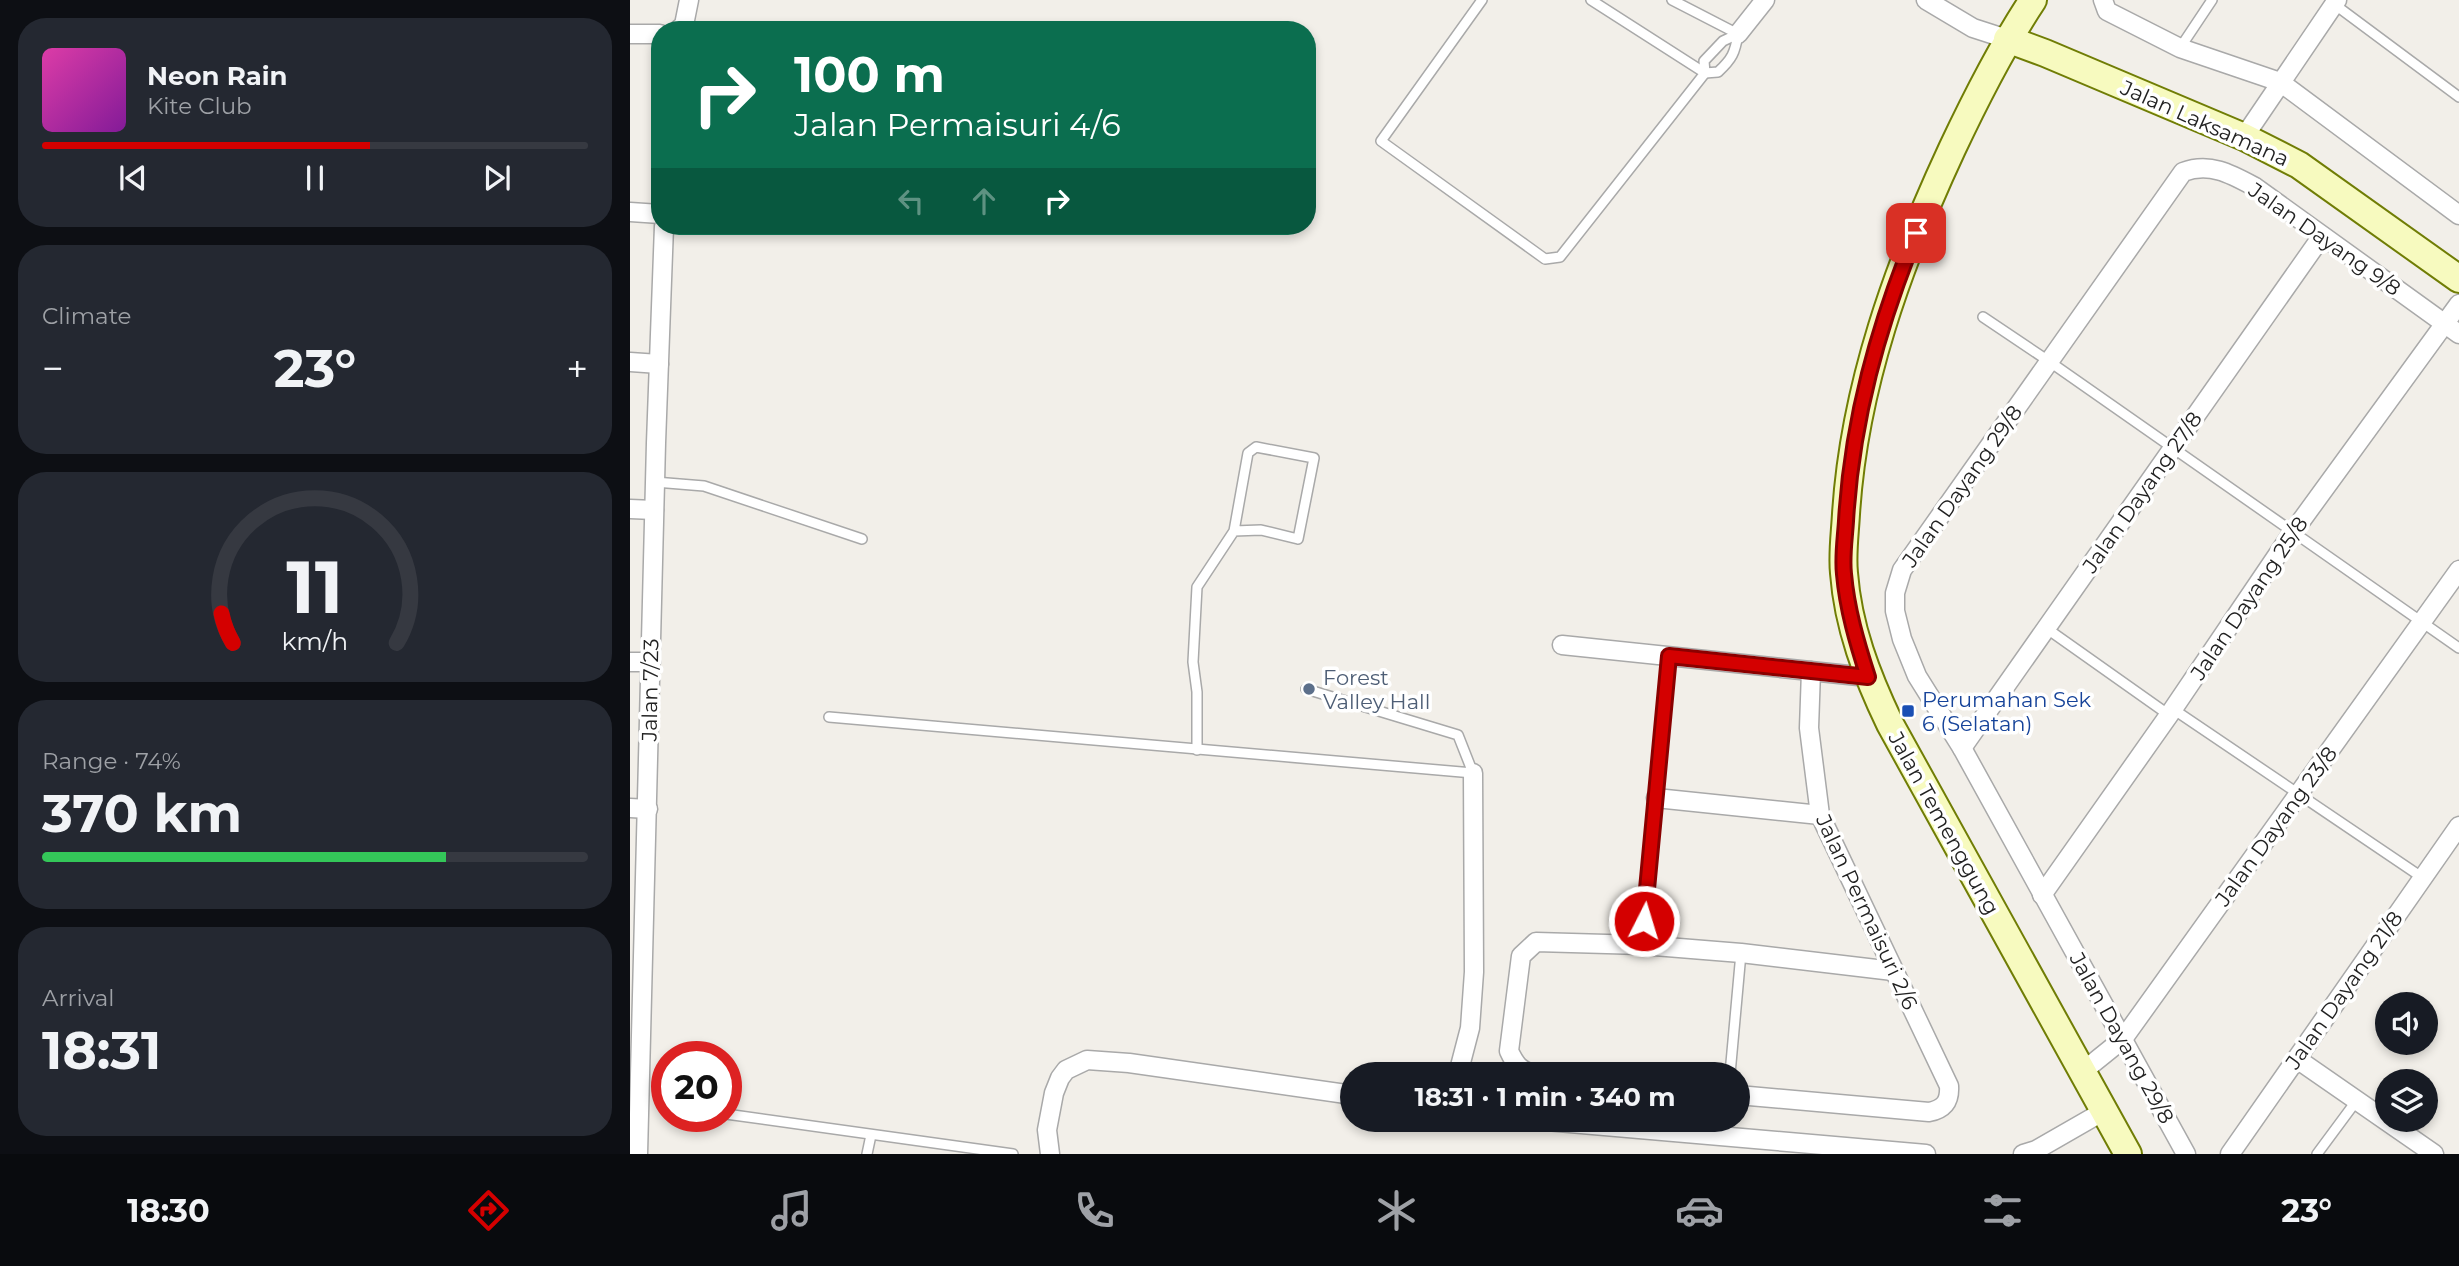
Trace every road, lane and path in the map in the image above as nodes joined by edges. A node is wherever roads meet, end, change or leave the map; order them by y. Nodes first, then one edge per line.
1 (689, 0) edge
2 (1482, 0) edge
3 (1591, 0) edge
4 (1672, 0) edge
5 (1765, 0) edge
6 (1926, 0) edge
7 (2033, 0) edge
8 (2103, 0) edge
9 (2212, 0) edge
10 (2335, 2) edge
11 (685, 21) edge
12 (630, 34) edge
13 (651, 34) edge
14 (1738, 34) junction
15 (2007, 39) junction
16 (2180, 48) junction
17 (1705, 73) junction
18 (2280, 82) junction
19 (2459, 97) edge
20 (2244, 137) junction
21 (2183, 172) joint
22 (630, 212) edge
23 (651, 213) edge
24 (2459, 215) edge
25 (664, 235) edge
26 (2322, 236) junction
27 (2459, 279) edge
28 (2459, 304) edge
29 (1983, 317) dead end
30 (2452, 328) edge
31 (630, 362) edge
32 (2050, 362) junction
33 (659, 364) junction
34 (2173, 447) junction
35 (655, 482) junction
36 (630, 509) edge
37 (654, 510) junction
38 (1234, 531) junction
39 (2293, 532) junction
40 (862, 539) dead end
41 (2459, 570) edge
42 (2422, 622) junction
43 (2046, 628) junction
44 (1562, 645) dead end
45 (2459, 648) edge
46 (1669, 656) junction
47 (630, 662) edge
48 (651, 662) junction
49 (1811, 671) junction
50 (1868, 677) junction
51 (1306, 689) dead end
52 (2171, 712) junction
53 (829, 717) dead end
54 (1962, 748) junction
55 (1197, 750) junction
56 (1473, 773) junction
57 (2299, 794) junction
58 (1656, 798) junction
59 (639, 809) edge
60 (1820, 815) junction
61 (2459, 826) edge
62 (2423, 878) junction
63 (2042, 895) junction
64 (1642, 945) junction
65 (1741, 953) junction
66 (636, 960) edge
67 (1894, 971) junction
68 (2123, 1039) junction
69 (2297, 1059) junction
70 (1461, 1062) edge
71 (1514, 1062) edge
72 (1731, 1062) edge
73 (2082, 1072) junction
74 (1340, 1093) edge
75 (1750, 1095) edge
76 (2357, 1100) junction
77 (2104, 1111) junction
78 (634, 1115) edge
79 (742, 1116) edge
80 (1673, 1132) edge
81 (871, 1135) junction
82 (2410, 1148) edge
83 (638, 1154) edge
84 (867, 1154) edge
85 (1013, 1154) edge
86 (1050, 1154) edge
87 (1926, 1154) edge
88 (2023, 1154) edge
89 (2128, 1154) edge
90 (2186, 1154) edge
91 (2230, 1154) edge
92 (2317, 1154) edge
93 (2434, 1154) edge

1 - 11 street
2 - 17 lane
3 - 17 lane
4 - 14 lane
5 - 14 street
6 - 15 street
7 - 15 street, Jalan Temenggung
8 - 16 street
9 - 16 lane
10 - 18 street
10 - 19 lane
12 - 13 street
14 - 17 lane
14 - 17 lane
15 - 20 street, Jalan Laksamana
15 - 50 street, Jalan Temenggung
16 - 18 street
18 - 20 street
18 - 24 street
20 - 27 street, Jalan Laksamana
21 - 26 street, Jalan Dayang 9/8
21 - 32 street, Jalan Dayang 29/8
22 - 23 street
25 - 33 street, Jalan 7/23
26 - 30 street, Jalan Dayang 9/8
26 - 34 street, Jalan Dayang 27/8
28 - 30 street, Jalan Dayang 25/8
29 - 32 lane
30 - 39 street, Jalan Dayang 25/8
31 - 33 street
32 - 34 lane
32 - 54 street, Jalan Dayang 29/8
33 - 35 street, Jalan 7/23
34 - 39 lane
34 - 43 street, Jalan Dayang 27/8
35 - 37 street, Jalan 7/23
35 - 40 lane
36 - 37 street
37 - 48 street, Jalan 7/23
38 - 38 lane
38 - 55 lane
39 - 42 lane
39 - 52 street, Jalan Dayang 25/8
41 - 42 street, Jalan Dayang 23/8
42 - 45 lane
42 - 57 street, Jalan Dayang 23/8
43 - 52 lane
43 - 54 street, Jalan Dayang 27/8
44 - 46 street
46 - 49 street
46 - 58 lane
47 - 48 street
48 - 59 street, Jalan 7/23
49 - 50 street
49 - 60 street, Jalan Permaisuri 2/6
50 - 73 street, Jalan Temenggung
51 - 56 lane
52 - 57 lane
52 - 63 street, Jalan Dayang 25/8
53 - 55 lane
54 - 63 street, Jalan Dayang 29/8
55 - 56 lane
56 - 70 street
57 - 62 lane
57 - 68 street, Jalan Dayang 23/8
58 - 60 street
58 - 64 lane
59 - 66 street, Jalan 7/23
60 - 67 street, Jalan Permaisuri 2/6
61 - 62 street, Jalan Dayang 21/8
62 - 69 street, Jalan Dayang 21/8
63 - 68 street, Jalan Dayang 29/8
64 - 65 street
64 - 71 street
65 - 67 street
65 - 72 lane
66 - 78 street, Jalan 7/23
67 - 75 street, Jalan Permaisuri 2/6
68 - 73 street, Jalan Dayang 23/8
68 - 90 street, Jalan Dayang 29/8
69 - 76 street
69 - 91 street, Jalan Dayang 21/8
73 - 77 street, Jalan Temenggung
74 - 86 street
76 - 82 street
76 - 92 lane
77 - 88 street
77 - 89 street, Jalan Temenggung
78 - 83 street, Jalan 7/23
79 - 81 lane
80 - 87 street
81 - 84 lane
81 - 85 lane
82 - 93 street

